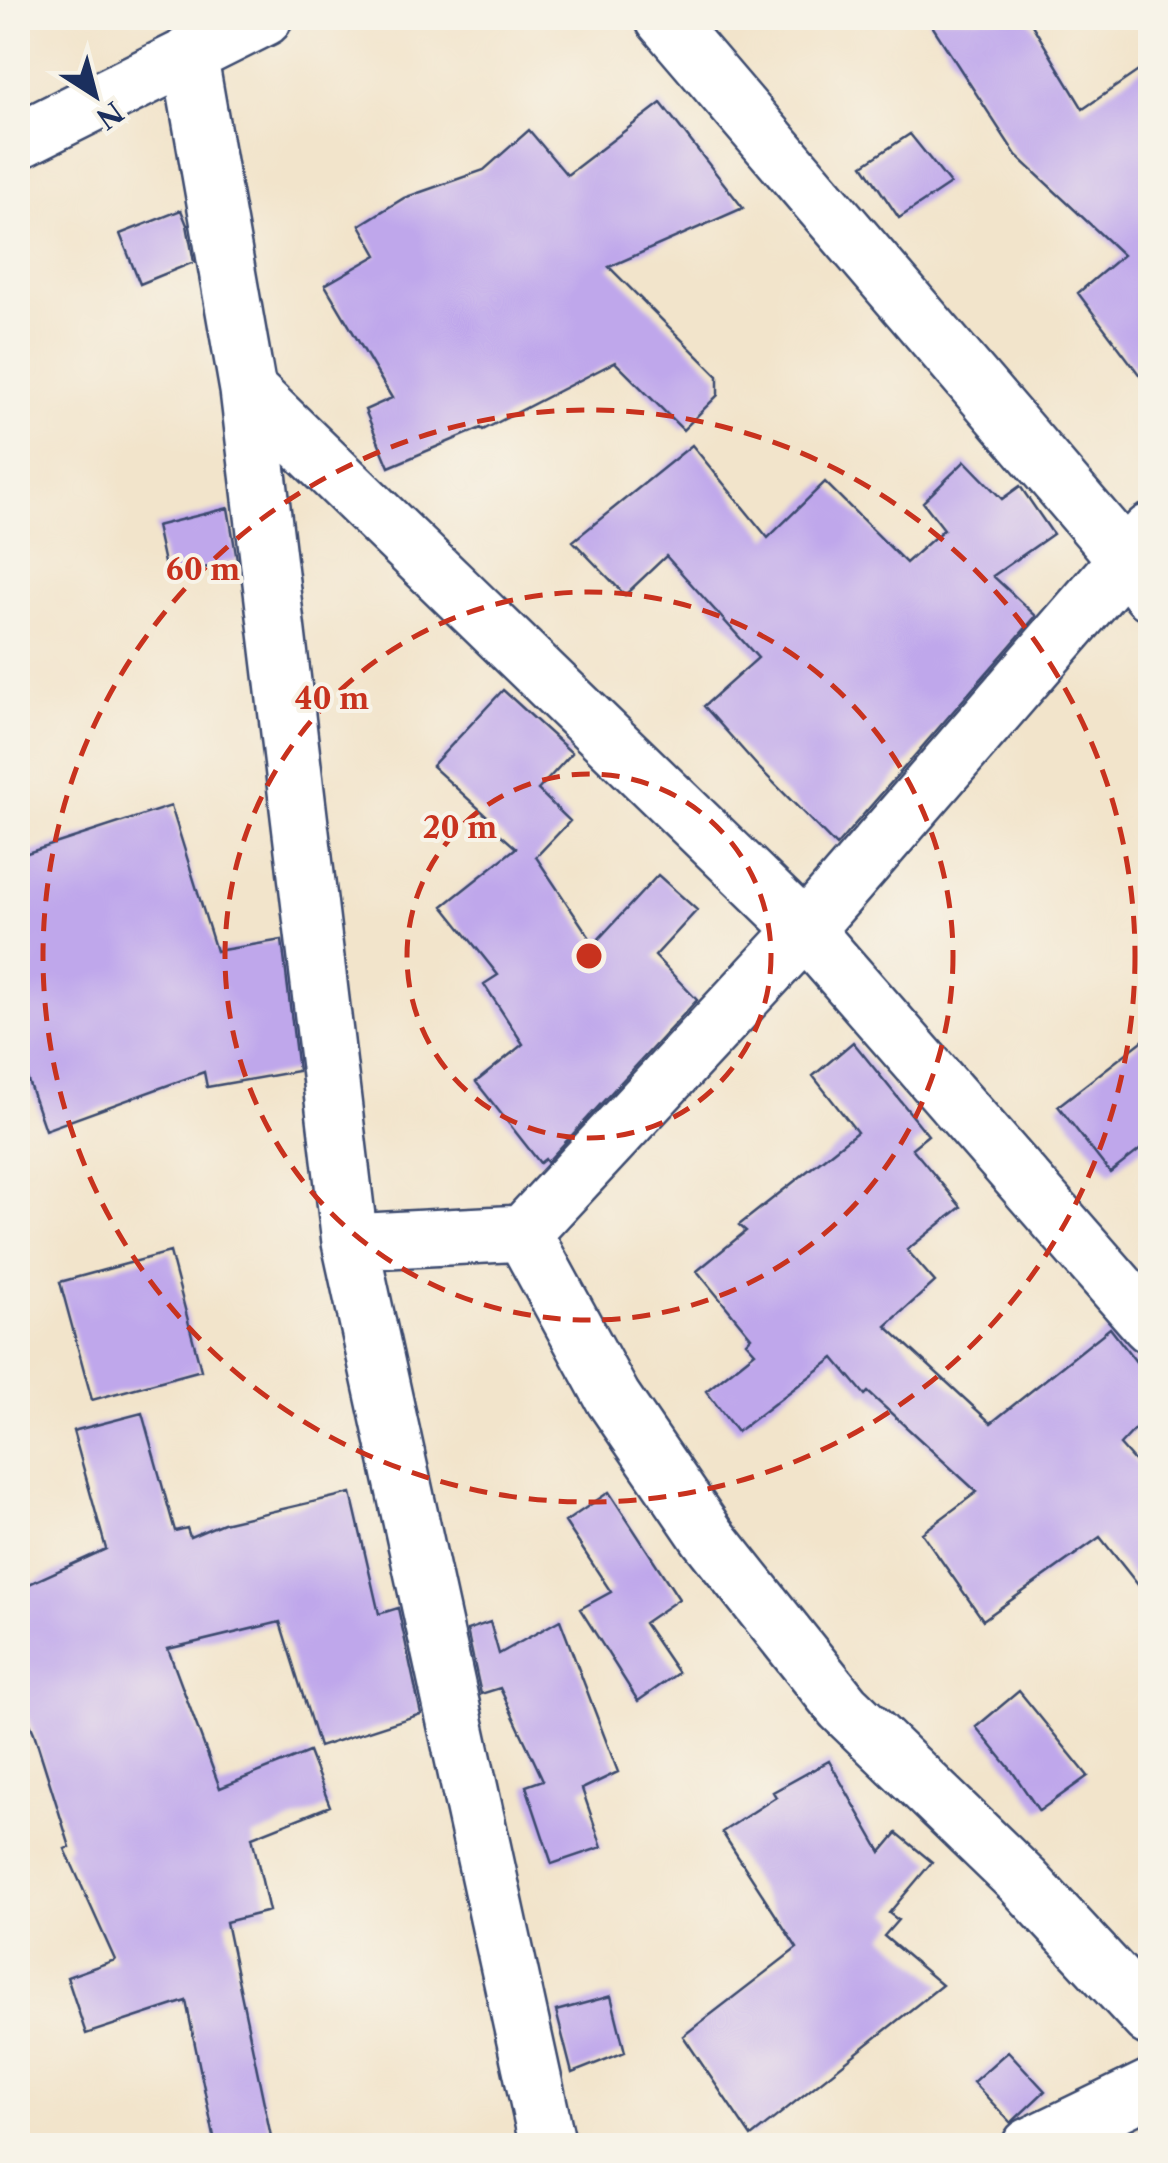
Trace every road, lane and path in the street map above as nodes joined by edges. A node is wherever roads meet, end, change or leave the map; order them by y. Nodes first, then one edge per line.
1 (264, 18) edge
2 (663, 18) edge
3 (189, 54) junction
4 (18, 141) edge
5 (248, 390) junction
6 (1142, 561) edge
7 (805, 930) junction
8 (523, 1232) junction
9 (350, 1242) junction
10 (1150, 1325) edge
11 (1150, 2018) edge
12 (1150, 2088) edge
13 (548, 2146) edge
14 (1030, 2146) edge

1 - 3 street
2 - 6 street
3 - 4 street
3 - 5 street
5 - 7 street
5 - 9 street
6 - 7 street
7 - 8 street
7 - 10 street
8 - 9 street
8 - 11 street
9 - 13 street
12 - 14 street

